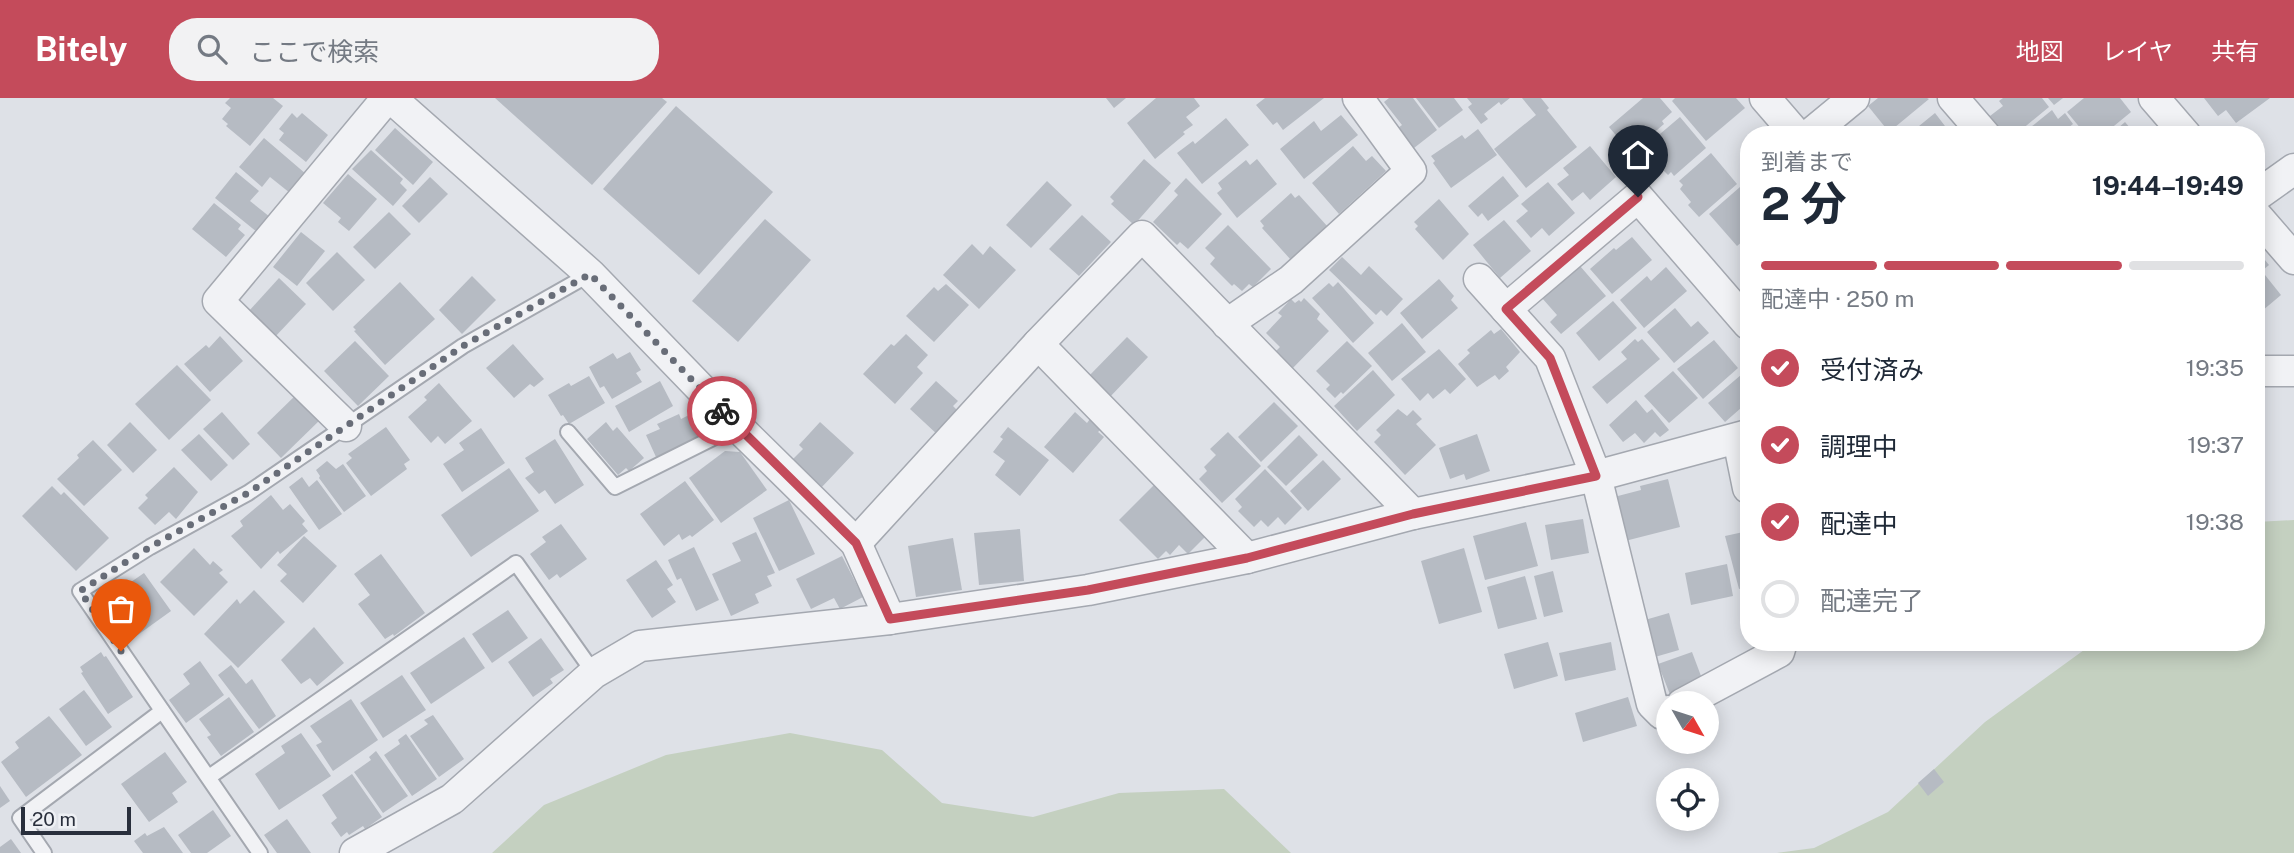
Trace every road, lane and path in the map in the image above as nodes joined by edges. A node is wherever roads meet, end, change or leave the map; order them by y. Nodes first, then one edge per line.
1 (389, 98) edge
2 (1358, 98) edge
3 (1765, 98) edge
4 (1854, 98) edge
5 (1953, 98) edge
6 (2154, 98) edge
7 (1789, 126) edge
8 (1820, 126) edge
9 (1977, 126) edge
10 (2178, 126) edge
11 (2294, 169) edge
12 (2265, 190) edge
13 (2265, 225) edge
14 (2294, 259) edge
15 (590, 274) junction
16 (1479, 279) dead end
17 (1506, 309) junction
18 (1740, 315) edge
19 (1227, 324) junction
20 (1038, 344) junction
21 (2265, 371) edge
22 (2294, 371) edge
23 (346, 426) junction
24 (737, 426) junction
25 (568, 432) dead end
26 (1740, 438) edge
27 (1596, 476) junction
28 (1413, 514) junction
29 (856, 543) junction
30 (1247, 558) junction
31 (890, 619) junction
32 (1779, 651) edge
33 (594, 673) junction
34 (1706, 691) edge
35 (1656, 708) edge
36 (162, 710) junction
37 (209, 777) junction
38 (44, 853) edge
39 (260, 853) edge
40 (355, 853) edge

1 - 15 street
1 - 23 street
2 - 19 street
3 - 7 street
4 - 8 street
5 - 9 street
6 - 10 street
11 - 12 street
13 - 14 street
15 - 23 lane
15 - 24 street
16 - 17 street
17 - 18 street
17 - 27 street
19 - 20 street
19 - 28 street
20 - 29 street
20 - 30 street
21 - 22 street
23 - 36 lane
24 - 25 lane
24 - 29 street
26 - 27 street
27 - 28 street
27 - 35 street
28 - 30 street
29 - 31 street
30 - 31 street
31 - 33 street
32 - 34 street
33 - 37 lane
33 - 40 street
36 - 37 lane
36 - 38 lane
37 - 39 lane

